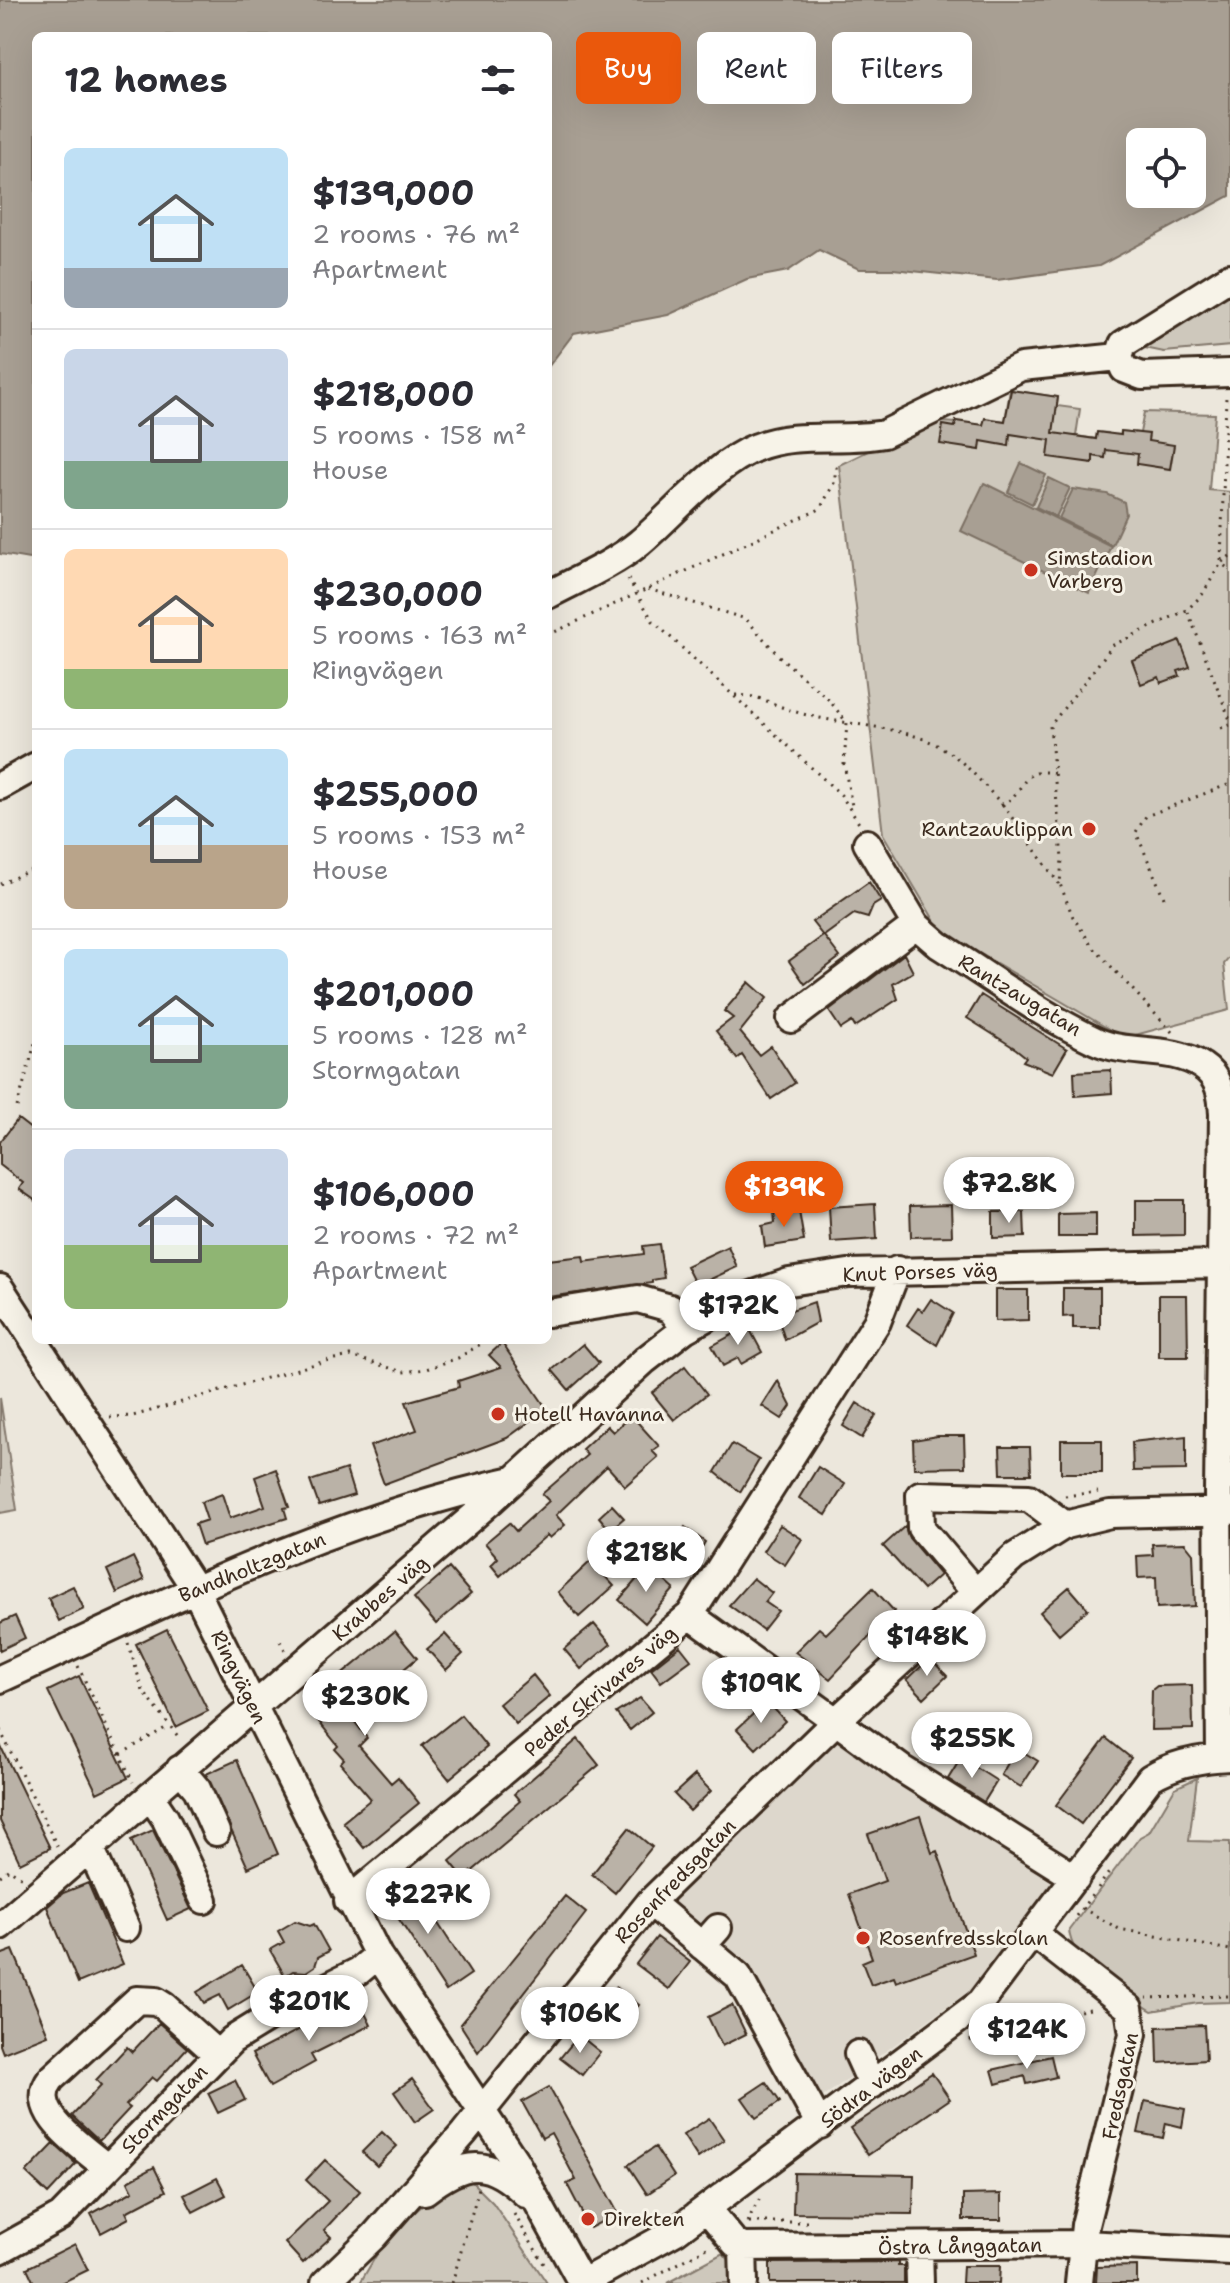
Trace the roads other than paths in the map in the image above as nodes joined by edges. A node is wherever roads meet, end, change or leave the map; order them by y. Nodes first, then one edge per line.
1 (1230, 277) edge
2 (1119, 357) junction
3 (1228, 373) edge
4 (552, 593) edge
5 (32, 768) edge
6 (0, 786) edge
7 (867, 843) road end
8 (916, 925) junction
9 (791, 1019) dead end
10 (1223, 1078) edge
11 (1224, 1206) edge
12 (1220, 1264) junction
13 (897, 1270) junction
14 (0, 1288) edge
15 (552, 1312) edge
16 (1225, 1312) edge
17 (685, 1329) junction
18 (32, 1336) edge
19 (37, 1344) edge
20 (1224, 1404) edge
21 (1224, 1453) edge
22 (513, 1480) junction
23 (1224, 1511) edge
24 (1065, 1525) junction
25 (194, 1587) junction
26 (975, 1592) junction
27 (690, 1615) junction
28 (0, 1679) edge
29 (253, 1708) junction
30 (835, 1722) junction
31 (1225, 1757) edge
32 (188, 1762) junction
33 (148, 1797) junction
34 (216, 1832) dead end
35 (81, 1857) junction
36 (1076, 1878) junction
37 (204, 1900) dead end
38 (348, 1901) junction
39 (650, 1902) junction
40 (0, 1926) edge
41 (126, 1928) dead end
42 (1033, 1933) junction
43 (378, 1955) junction
44 (217, 2054) junction
45 (858, 2054) dead end
46 (872, 2085) junction
47 (482, 2110) junction
48 (820, 2125) junction
49 (107, 2168) junction
50 (540, 2207) junction
51 (707, 2209) junction
52 (374, 2236) junction
53 (1083, 2244) junction
54 (743, 2247) junction
55 (919, 2247) junction
56 (0, 2250) edge
57 (1230, 2251) edge
58 (325, 2283) edge
59 (582, 2283) edge
60 (744, 2283) edge
61 (920, 2283) edge
62 (1079, 2283) edge

1 - 2 street
2 - 3 street
2 - 4 street
5 - 6 street
7 - 8 street, Rantzaugatan
8 - 9 street
8 - 10 street, Rantzaugatan
10 - 11 street
11 - 12 street
12 - 13 street, Knut Porses väg
12 - 16 street
13 - 17 street, Knut Porses väg
13 - 27 street, Peder Skrivares väg
14 - 18 street, Ringvägen
15 - 17 street
16 - 20 street
17 - 22 street, Krabbes väg
19 - 25 street, Ringvägen
20 - 21 street
21 - 23 street
22 - 25 street, Bandholtzgatan
22 - 29 street, Krabbes väg
23 - 24 street, Rosenfredsgatan
23 - 31 street
24 - 26 street, Rosenfredsgatan
24 - 26 street
25 - 28 street, Bandholtzgatan
25 - 29 street, Ringvägen
26 - 30 street, Rosenfredsgatan
27 - 30 street
27 - 38 street, Peder Skrivares väg
29 - 32 street, Krabbes väg
29 - 38 street, Ringvägen
30 - 36 street
30 - 39 street, Rosenfredsgatan
31 - 36 street, Södra vägen
32 - 33 street, Krabbes väg
32 - 34 street
33 - 35 street, Krabbes väg
33 - 37 street
35 - 40 street, Krabbes väg
35 - 41 street
36 - 42 street, Södra vägen
38 - 43 street, Ringvägen
39 - 47 street, Rosenfredsgatan
39 - 48 street
42 - 46 street, Södra vägen
42 - 53 street, Fredsgatan
43 - 44 street, Stormgatan
43 - 47 street, Ringvägen
44 - 49 street, Stormgatan
44 - 49 street
45 - 46 street
46 - 48 street, Södra vägen
47 - 50 street, Ringvägen
47 - 52 street, Rosenfredsgatan
48 - 51 street, Södra vägen
49 - 56 street, Stormgatan
50 - 52 street, Rosenfredsgatan
50 - 59 street, Ringvägen
51 - 54 street
51 - 59 street, Södra vägen
52 - 58 street, Rosenfredsgatan
53 - 55 street, Östra Långgatan
53 - 57 street, Östra Långgatan
53 - 62 street, Fredsgatan
54 - 55 street, Östra Långgatan
54 - 60 street
55 - 61 street

